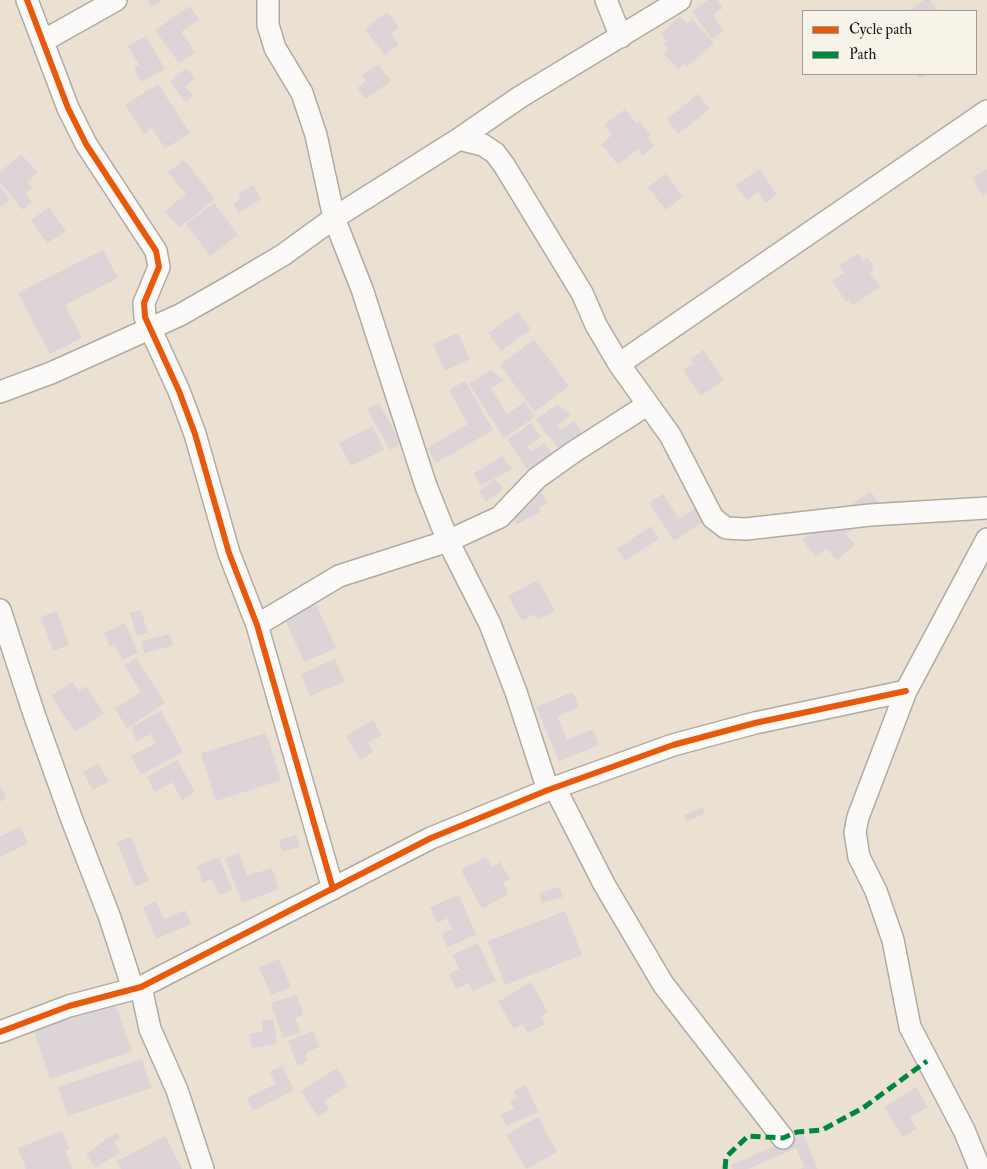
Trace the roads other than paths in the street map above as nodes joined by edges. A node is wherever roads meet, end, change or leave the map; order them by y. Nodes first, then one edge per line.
1 (27, 0) edge
2 (116, 0) edge
3 (268, 0) edge
4 (606, 0) edge
5 (680, 0) edge
6 (621, 37) junction
7 (42, 41) junction
8 (987, 111) edge
9 (458, 139) junction
10 (334, 218) junction
11 (151, 328) junction
12 (619, 364) junction
13 (0, 392) edge
14 (647, 406) junction
15 (987, 508) edge
16 (987, 540) edge
17 (448, 541) junction
18 (0, 610) edge
19 (258, 625) junction
20 (906, 691) junction
21 (552, 789) junction
22 (333, 889) junction
23 (137, 988) junction
24 (0, 1032) edge
25 (783, 1138) dead end
26 (204, 1169) edge
27 (980, 1169) edge

1 - 7 street
2 - 7 street
3 - 10 street
4 - 6 street
5 - 6 street
6 - 9 street
7 - 11 street
8 - 12 street
9 - 10 street
9 - 12 street
10 - 11 street
10 - 17 street
11 - 13 street
11 - 19 street
12 - 14 street
14 - 15 street
14 - 17 street
16 - 20 street
17 - 19 street
17 - 21 street
18 - 23 street
19 - 22 street
20 - 21 street
20 - 27 street
21 - 22 street
21 - 25 street
22 - 23 street
23 - 24 street
23 - 26 street

